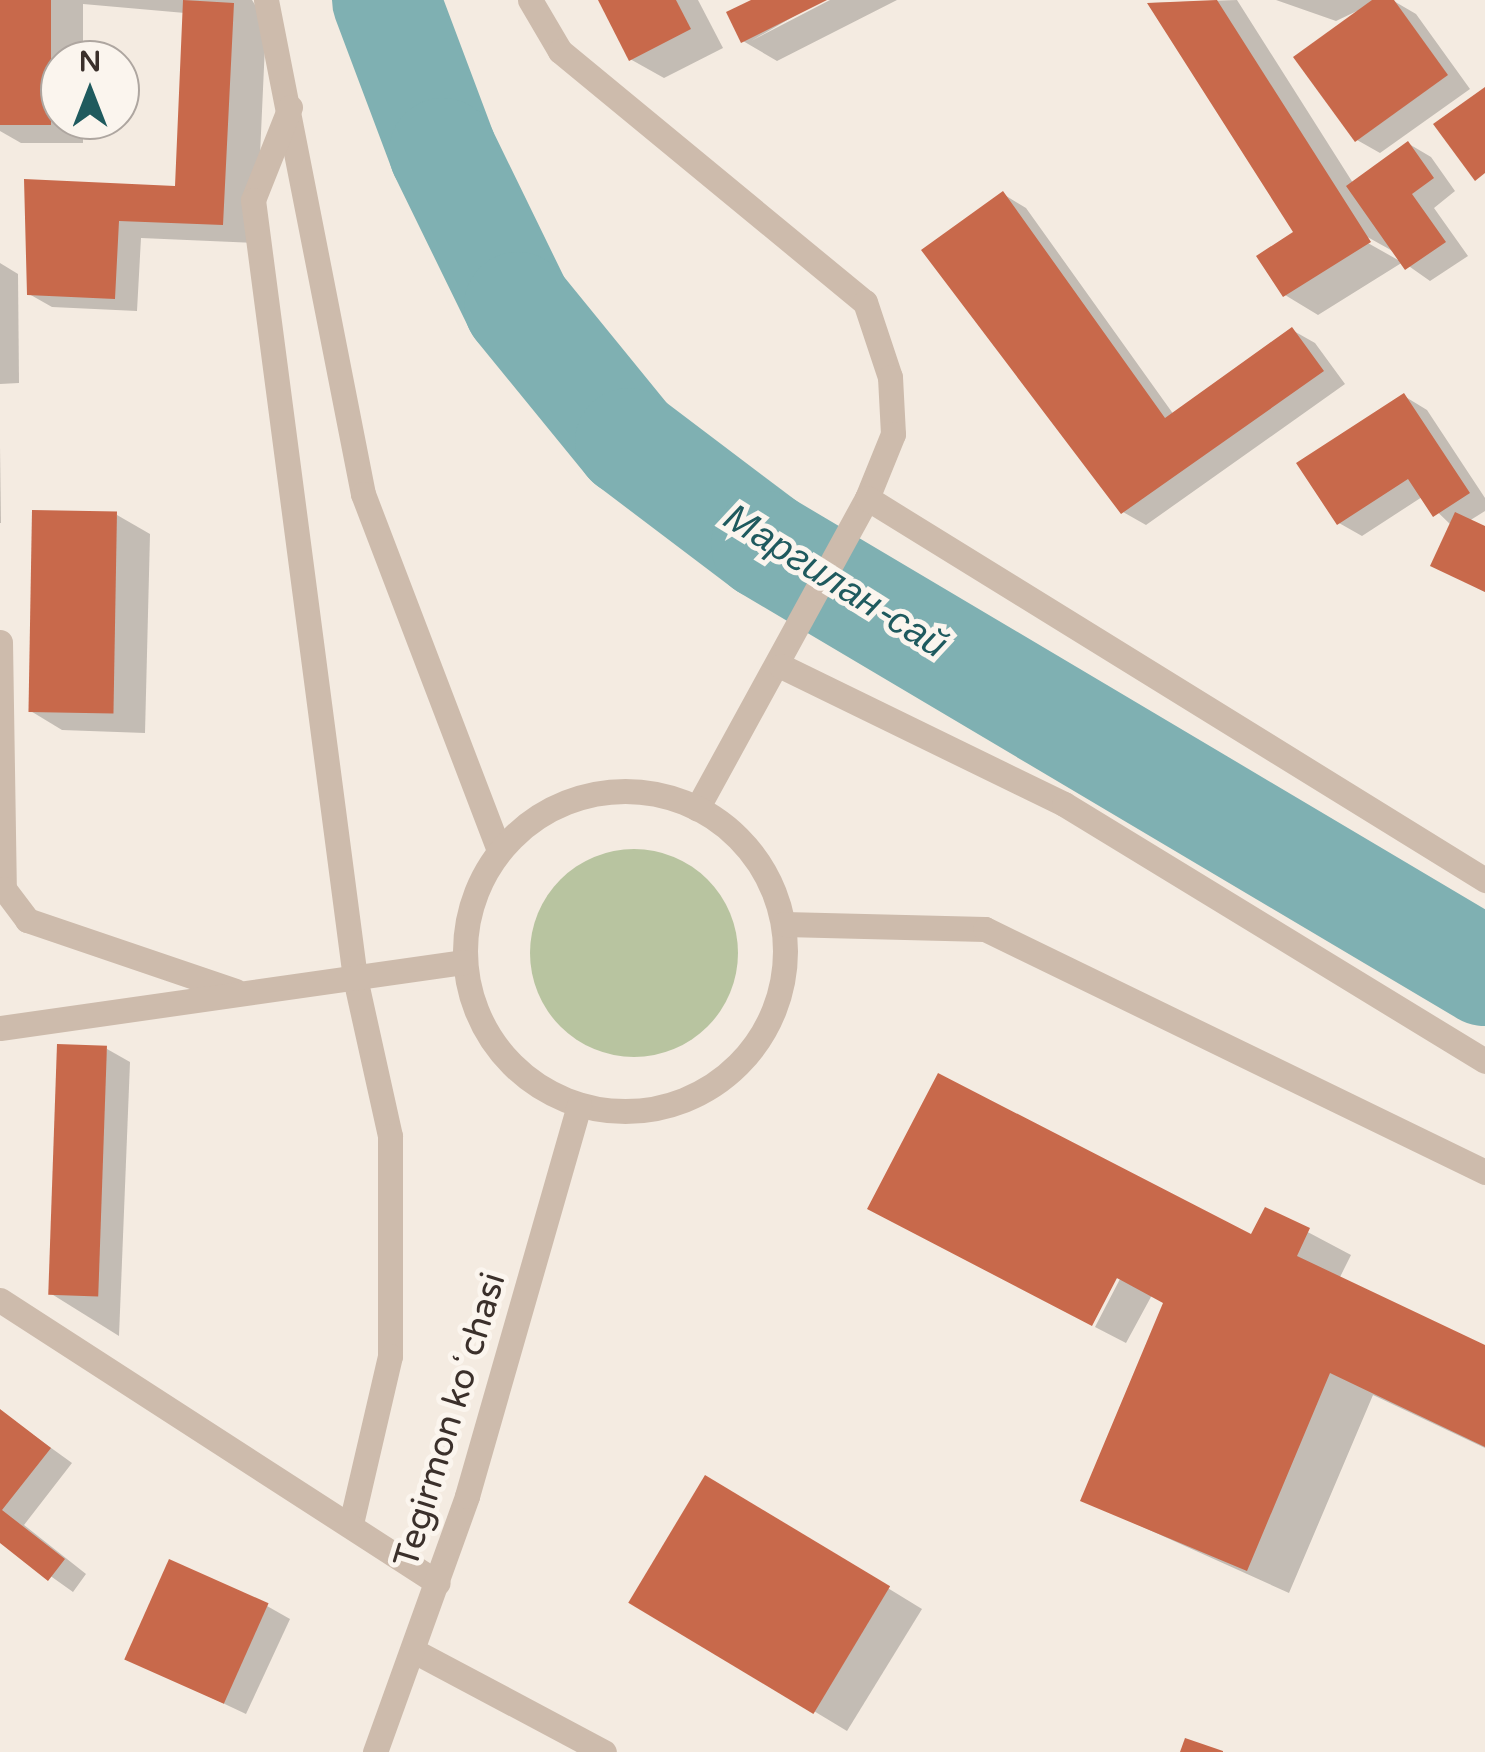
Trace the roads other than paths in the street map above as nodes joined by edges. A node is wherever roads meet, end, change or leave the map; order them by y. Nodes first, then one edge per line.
1 (266, 0) edge
2 (530, 0) edge
3 (290, 108) junction
4 (867, 498) junction
5 (0, 642) edge
6 (780, 666) junction
7 (698, 808) junction
8 (499, 850) junction
9 (1485, 880) edge
10 (784, 924) junction
11 (464, 962) junction
12 (355, 978) junction
13 (235, 991) junction
14 (0, 1028) edge
15 (1485, 1061) edge
16 (579, 1105) junction
17 (1485, 1172) edge
18 (0, 1300) edge
19 (351, 1524) junction
20 (438, 1582) junction
21 (414, 1651) junction
22 (375, 1752) edge
23 (604, 1752) edge

1 - 3 street
2 - 4 street
3 - 8 street
3 - 12 street
4 - 6 street
4 - 9 street
5 - 13 street
6 - 7 street
6 - 15 street
7 - 8 street
7 - 10 street
8 - 11 street
10 - 16 street
10 - 17 street
11 - 12 street
11 - 16 street
12 - 13 street
12 - 19 street
13 - 14 street
16 - 20 street, Tegirmon koʻchasi
18 - 19 street
19 - 20 street
20 - 21 street, Tegirmon koʻchasi
21 - 22 street, Tegirmon koʻchasi
21 - 23 street

